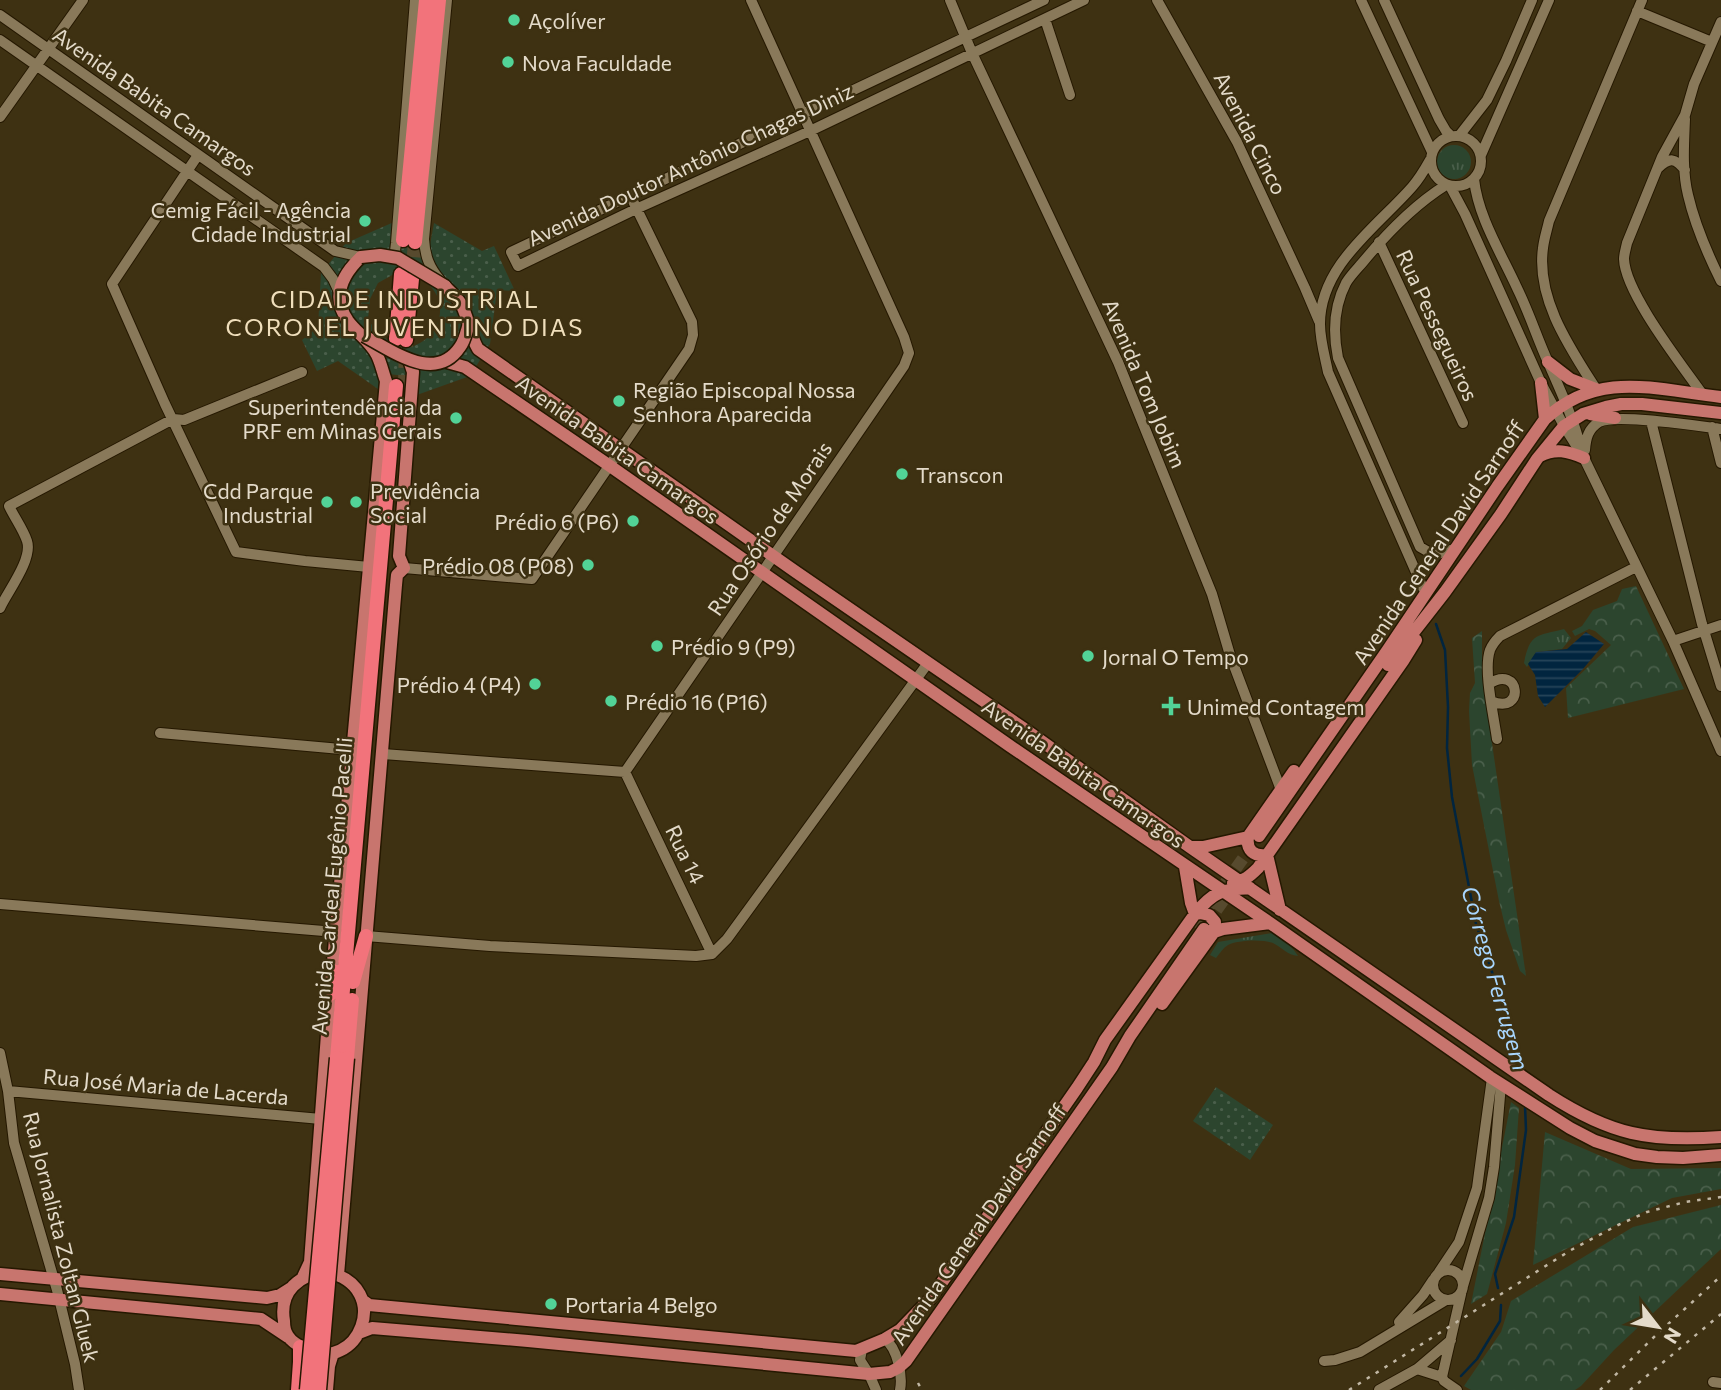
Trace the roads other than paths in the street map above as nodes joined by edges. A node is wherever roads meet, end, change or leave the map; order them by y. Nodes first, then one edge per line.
1 (83, 0) edge
2 (415, 0) edge
3 (426, 0) edge
4 (439, 0) edge
5 (447, 0) edge
6 (751, 0) edge
7 (950, 0) edge
8 (1044, 0) edge
9 (1084, 0) edge
10 (1157, 0) edge
11 (1361, 0) edge
12 (1384, 0) edge
13 (1532, 0) edge
14 (1549, 0) edge
15 (1642, 0) edge
16 (1637, 11) junction
17 (0, 15) edge
18 (1045, 19) junction
19 (1721, 22) edge
20 (966, 37) junction
21 (0, 40) edge
22 (1712, 42) junction
23 (48, 48) junction
24 (972, 53) junction
25 (36, 65) junction
26 (1070, 96) dead end
27 (803, 114) junction
28 (1685, 115) junction
29 (0, 117) edge
30 (810, 131) junction
31 (1455, 136) junction
32 (198, 155) junction
33 (1481, 155) junction
34 (1431, 156) junction
35 (1657, 168) junction
36 (1685, 171) junction
37 (187, 172) junction
38 (1474, 179) junction
39 (1448, 185) junction
40 (1433, 193) junction
41 (630, 195) junction
42 (1460, 206) junction
43 (636, 209) junction
44 (1379, 242) junction
45 (361, 257) junction
46 (398, 258) junction
47 (406, 277) tunnel mouth
48 (1721, 281) edge
49 (445, 286) junction
50 (1305, 288) junction
51 (339, 292) junction
52 (1325, 293) junction
53 (1320, 323) junction
54 (468, 327) junction
55 (364, 336) junction
56 (401, 339) tunnel mouth
57 (409, 360) junction
58 (447, 362) junction
59 (1548, 362) junction
60 (302, 372) dead end
61 (1541, 383) joint
62 (1596, 389) junction
63 (1703, 395) junction
64 (1721, 397) edge
65 (1555, 410) junction
66 (1721, 413) edge
67 (1586, 414) junction
68 (1615, 418) junction
69 (173, 419) junction
70 (1651, 421) junction
71 (1568, 422) junction
72 (1463, 423) dead end
73 (1716, 428) edge
74 (621, 450) junction
75 (1584, 458) junction
76 (1537, 459) junction
77 (1721, 463) edge
78 (610, 466) junction
79 (4, 504) edge
80 (1454, 549) junction
81 (774, 556) junction
82 (369, 567) junction
83 (1443, 567) junction
84 (1636, 567) junction
85 (404, 568) junction
86 (762, 573) junction
87 (1423, 588) junction
88 (1445, 592) junction
89 (0, 608) edge
90 (1721, 625) edge
91 (1704, 630) junction
92 (1673, 641) junction
93 (928, 663) junction
94 (915, 679) junction
95 (1489, 684) junction
96 (1721, 686) edge
97 (1491, 701) junction
98 (160, 733) dead end
99 (1497, 739) dead end
100 (1720, 747) edge
101 (352, 750) junction
102 (383, 754) junction
103 (625, 772) junction
104 (1281, 790) junction
105 (1257, 838) junction
106 (1190, 847) junction
107 (1266, 855) junction
108 (1185, 867) junction
109 (1245, 885) junction
110 (1217, 887) junction
111 (350, 902) junction
112 (0, 904) edge
113 (1280, 909) junction
114 (1270, 923) junction
115 (1202, 925) junction
116 (336, 932) junction
117 (366, 936) junction
118 (712, 954) junction
119 (1364, 967) junction
120 (1352, 980) junction
121 (353, 982) junction
122 (330, 994) junction
123 (0, 1053) edge
124 (342, 1058) junction
125 (1501, 1063) junction
126 (1497, 1082) junction
127 (8, 1091) junction
128 (321, 1119) junction
129 (1719, 1137) edge
130 (1721, 1155) edge
131 (0, 1274) edge
132 (338, 1275) junction
133 (1436, 1276) junction
134 (303, 1277) junction
135 (54, 1278) junction
136 (291, 1288) junction
137 (1463, 1288) junction
138 (0, 1294) edge
139 (59, 1299) junction
140 (362, 1300) junction
141 (1448, 1300) junction
142 (1457, 1316) junction
143 (528, 1319) junction
144 (549, 1321) junction
145 (359, 1333) junction
146 (1387, 1335) junction
147 (288, 1337) junction
148 (738, 1339) junction
149 (885, 1339) junction
150 (1451, 1339) junction
151 (528, 1341) junction
152 (547, 1343) junction
153 (300, 1347) junction
154 (862, 1349) junction
155 (333, 1353) junction
156 (737, 1361) junction
157 (1324, 1361) dead end
158 (898, 1368) junction
159 (1417, 1369) junction
160 (869, 1374) junction
161 (1442, 1377) junction
162 (79, 1390) edge
163 (298, 1390) edge
164 (307, 1390) edge
165 (318, 1390) edge
166 (327, 1390) edge
167 (876, 1390) edge
168 (900, 1390) edge
169 (1379, 1390) edge
170 (1457, 1390) edge

1 - 23 street
2 - 46 street
3 - 4 highway
5 - 49 street
6 - 27 street, Rua Osório de Morais
7 - 20 street, Avenida Tom Jobim
8 - 20 street, Avenida Doutor Antônio Chagas Diniz
9 - 18 street, Avenida Doutor Antônio Chagas Diniz
10 - 50 street, Avenida Cinco
11 - 34 street
12 - 31 street
13 - 31 street
14 - 33 street
15 - 16 street
16 - 22 street
16 - 62 street
17 - 23 street, Avenida Babita Camargos
18 - 24 street, Avenida Doutor Antônio Chagas Diniz
18 - 26 street
19 - 22 street
20 - 24 street, Avenida Tom Jobim
20 - 27 street, Avenida Doutor Antônio Chagas Diniz
21 - 25 street, Avenida Babita Camargos
22 - 28 street
23 - 25 street
23 - 32 street, Avenida Babita Camargos
24 - 30 street, Avenida Doutor Antônio Chagas Diniz
24 - 104 street, Avenida Tom Jobim
25 - 29 street
25 - 37 street, Avenida Babita Camargos
27 - 30 street, Rua Osório de Morais
27 - 41 street, Avenida Doutor Antônio Chagas Diniz
28 - 35 street
28 - 36 street
30 - 43 street, Avenida Doutor Antônio Chagas Diniz
30 - 81 street, Rua Osório de Morais
31 - 33 street
31 - 34 street
32 - 37 street
32 - 45 street, Avenida Babita Camargos
33 - 38 street
34 - 39 street
34 - 52 street
35 - 36 street
35 - 63 street
36 - 48 street
37 - 51 street, Avenida Babita Camargos
37 - 69 street
38 - 39 street
38 - 59 street
39 - 40 street
39 - 42 street
40 - 42 street
40 - 44 street
41 - 43 street
41 - 43 street, Avenida Doutor Antônio Chagas Diniz
42 - 61 street
43 - 74 street
44 - 72 street, Rua Pessegueiros
44 - 80 street
45 - 46 main road, bridge
45 - 51 main road
46 - 49 main road, bridge
47 - 56 highway
49 - 54 main road
50 - 52 street
50 - 53 street, Avenida Cinco
51 - 55 main road
52 - 53 street
53 - 87 street
54 - 58 main road, bridge
54 - 74 main road, Avenida Babita Camargos
55 - 57 main road, bridge
55 - 82 main road, Avenida Cardeal Eugênio Pacelli
57 - 58 main road, bridge
57 - 85 main road, Avenida Cardeal Eugênio Pacelli
58 - 78 main road, Avenida Babita Camargos
59 - 62 main road
59 - 65 street
60 - 69 street
61 - 65 main road
62 - 63 main road
62 - 65 main road
63 - 64 main road
65 - 71 street
65 - 80 main road, Avenida General David Sarnoff
66 - 67 main road
67 - 68 main road
67 - 71 main road
68 - 70 street
68 - 75 street
69 - 79 street
69 - 82 street
70 - 73 street
70 - 91 street
71 - 75 street
71 - 76 main road, Avenida General David Sarnoff
73 - 77 street
74 - 78 street
74 - 81 main road, Avenida Babita Camargos
75 - 76 main road
75 - 84 street
76 - 88 main road, Avenida General David Sarnoff
78 - 85 street
78 - 86 main road, Avenida Babita Camargos
79 - 89 street
80 - 83 main road, Avenida General David Sarnoff
81 - 86 street, Rua Osório de Morais
81 - 93 main road, Avenida Babita Camargos
82 - 101 main road, Avenida Cardeal Eugênio Pacelli
83 - 87 main road
83 - 105 main road, Avenida General David Sarnoff
84 - 92 street
84 - 95 street
85 - 102 main road, Avenida Cardeal Eugênio Pacelli
86 - 94 main road, Avenida Babita Camargos
86 - 103 street, Rua Osório de Morais
87 - 104 main road
88 - 105 main road, Avenida General David Sarnoff
88 - 107 main road
90 - 91 street
91 - 92 street
91 - 96 street
92 - 100 street
93 - 94 street
93 - 106 main road, Avenida Babita Camargos
94 - 108 main road, Avenida Babita Camargos
94 - 118 street
95 - 97 street
95 - 97 street
97 - 99 street
98 - 101 street
101 - 116 main road, Avenida Cardeal Eugênio Pacelli
102 - 103 street
102 - 117 main road, Avenida Cardeal Eugênio Pacelli
103 - 118 street, Rua 14
104 - 105 main road
105 - 106 main road
105 - 107 main road
106 - 109 main road, Avenida Babita Camargos
107 - 109 main road
107 - 113 main road
108 - 110 main road, Avenida Babita Camargos
108 - 115 main road
109 - 110 main road
109 - 113 main road, Avenida Babita Camargos
110 - 114 main road, Avenida Babita Camargos
110 - 115 main road
111 - 121 highway, Avenida Cardeal Eugênio Pacelli
111 - 122 highway
111 - 124 highway, Avenida Cardeal Eugênio Pacelli
112 - 116 street
113 - 119 main road, Avenida Babita Camargos
114 - 115 main road
114 - 120 main road, Avenida Babita Camargos
115 - 149 main road, Avenida General David Sarnoff
115 - 158 main road, Avenida General David Sarnoff
116 - 122 main road, Avenida Cardeal Eugênio Pacelli
117 - 118 street
117 - 121 highway
117 - 132 main road, Avenida Cardeal Eugênio Pacelli
119 - 120 main road
119 - 125 main road, Avenida Babita Camargos
120 - 126 main road, Avenida Babita Camargos
121 - 124 highway, Avenida Cardeal Eugênio Pacelli
122 - 128 main road, Avenida Cardeal Eugênio Pacelli
123 - 127 street, Rua Jornalista Zoltan Gluek
124 - 164 highway, Avenida Cardeal Eugênio Pacelli, bridge
124 - 165 highway, Avenida Cardeal Eugênio Pacelli, bridge
125 - 126 main road
125 - 129 main road, Avenida Babita Camargos
126 - 130 main road, Avenida Babita Camargos
126 - 133 street
126 - 137 street
127 - 128 street, Rua José Maria de Lacerda
127 - 135 street, Rua Jornalista Zoltan Gluek
128 - 134 main road, Avenida Cardeal Eugênio Pacelli
131 - 135 main road
132 - 134 main road
132 - 140 main road
133 - 137 street
133 - 141 street
133 - 146 street
134 - 136 main road
135 - 136 main road
135 - 139 street, Rua Jornalista Zoltan Gluek
136 - 147 main road
137 - 141 street
137 - 142 street
138 - 139 main road
139 - 147 main road
139 - 162 street, Rua Jornalista Zoltan Gluek
140 - 143 main road, Avenida General David Sarnoff
140 - 145 main road
141 - 142 street
141 - 146 street
142 - 150 street
143 - 144 main road, Avenida General David Sarnoff
143 - 151 main road
144 - 148 main road, Avenida General David Sarnoff
144 - 152 main road
145 - 151 main road, Avenida General David Sarnoff
145 - 155 main road
146 - 157 street
147 - 153 main road
148 - 154 main road, Avenida General David Sarnoff
148 - 156 main road
149 - 154 main road, Avenida General David Sarnoff
149 - 158 street
150 - 159 street
150 - 161 street
151 - 152 main road, Avenida General David Sarnoff
152 - 156 main road, Avenida General David Sarnoff
153 - 155 main road
153 - 163 highway
154 - 160 street
155 - 166 main road
156 - 160 main road, Avenida General David Sarnoff
158 - 160 main road, Avenida General David Sarnoff
158 - 168 street
159 - 161 street
159 - 169 street
160 - 167 street
161 - 170 street

